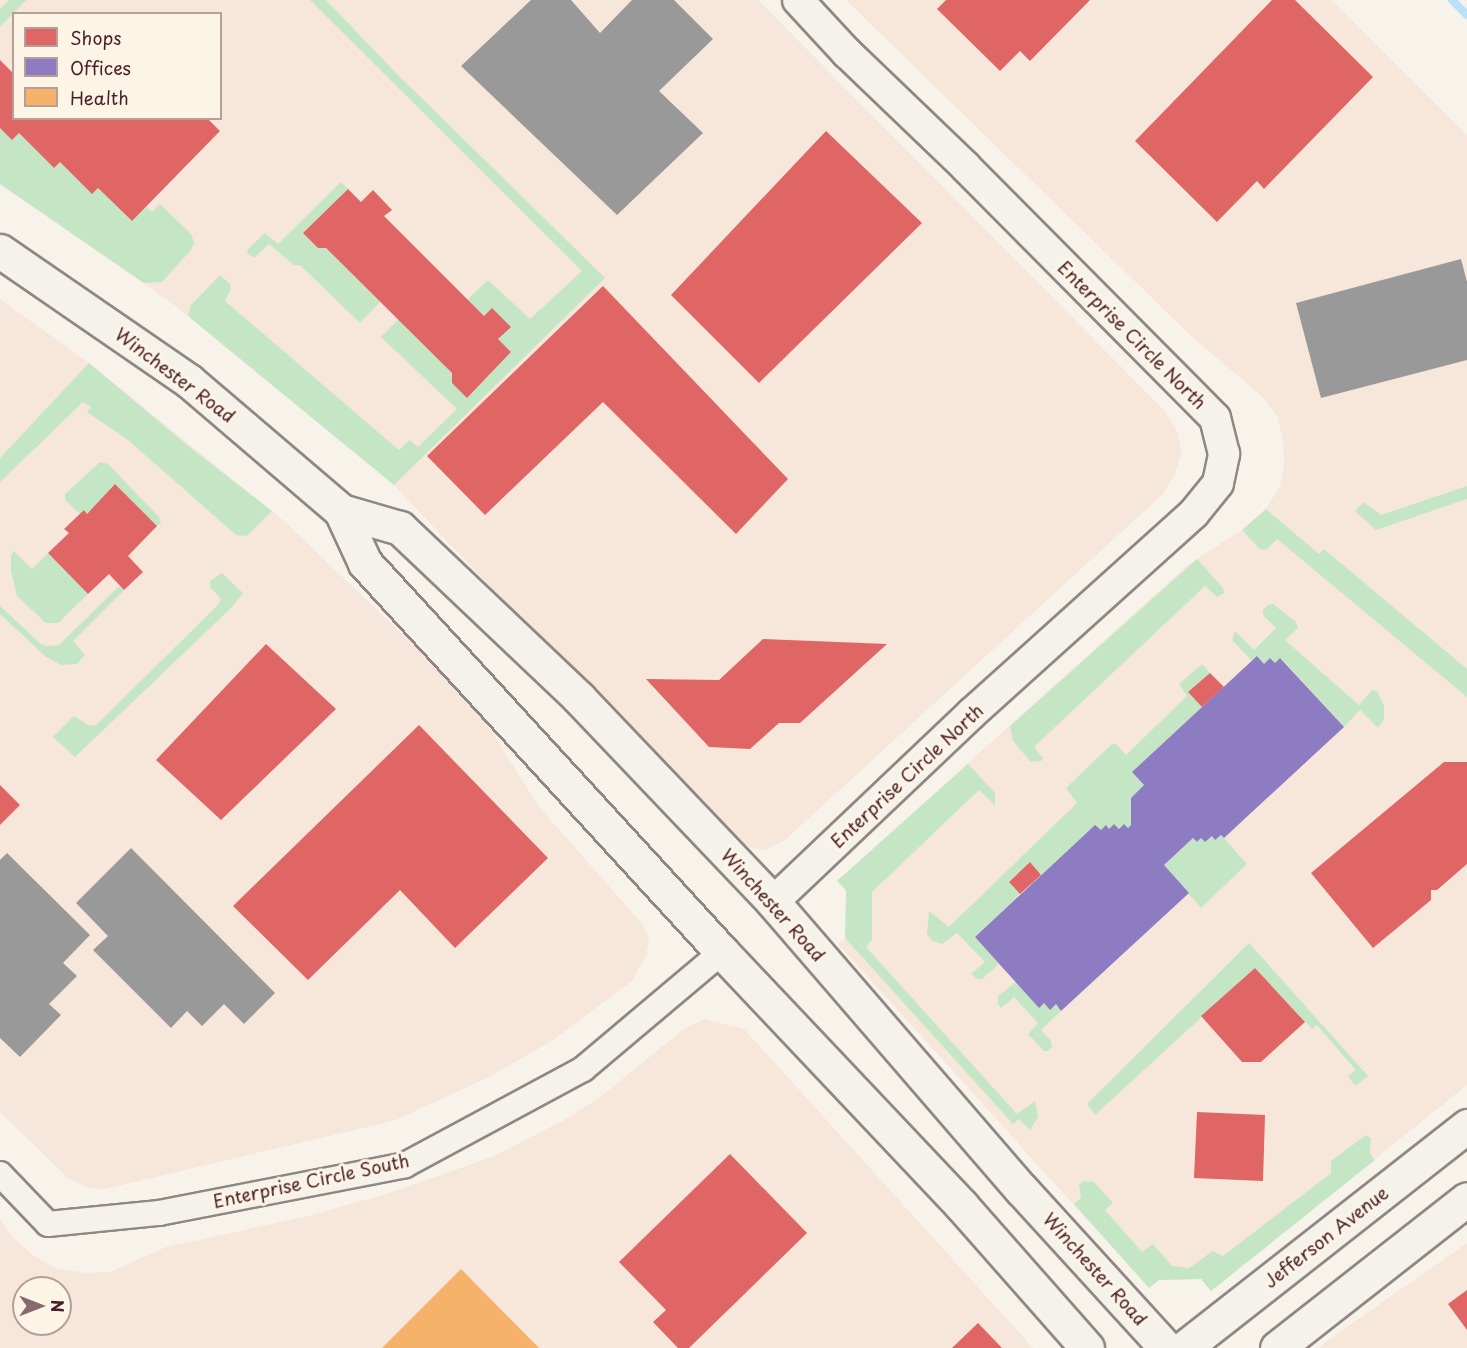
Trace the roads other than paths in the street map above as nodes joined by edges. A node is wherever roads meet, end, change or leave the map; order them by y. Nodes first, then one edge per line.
1 (798, 0) edge
2 (0, 251) edge
3 (341, 511) junction
4 (773, 902) junction
5 (722, 952) junction
6 (1467, 1126) edge
7 (0, 1174) edge
8 (1467, 1199) edge
9 (1087, 1348) edge
10 (1166, 1348) edge
11 (1184, 1348) edge
12 (1277, 1348) edge

1 - 4 street, Enterprise Circle North
2 - 3 main road, Winchester Road
3 - 4 main road, Winchester Road
3 - 5 main road, Winchester Road
4 - 10 main road, Winchester Road
5 - 7 street, Enterprise Circle South
5 - 9 main road, Winchester Road
6 - 11 main road, Jefferson Avenue
8 - 12 main road

